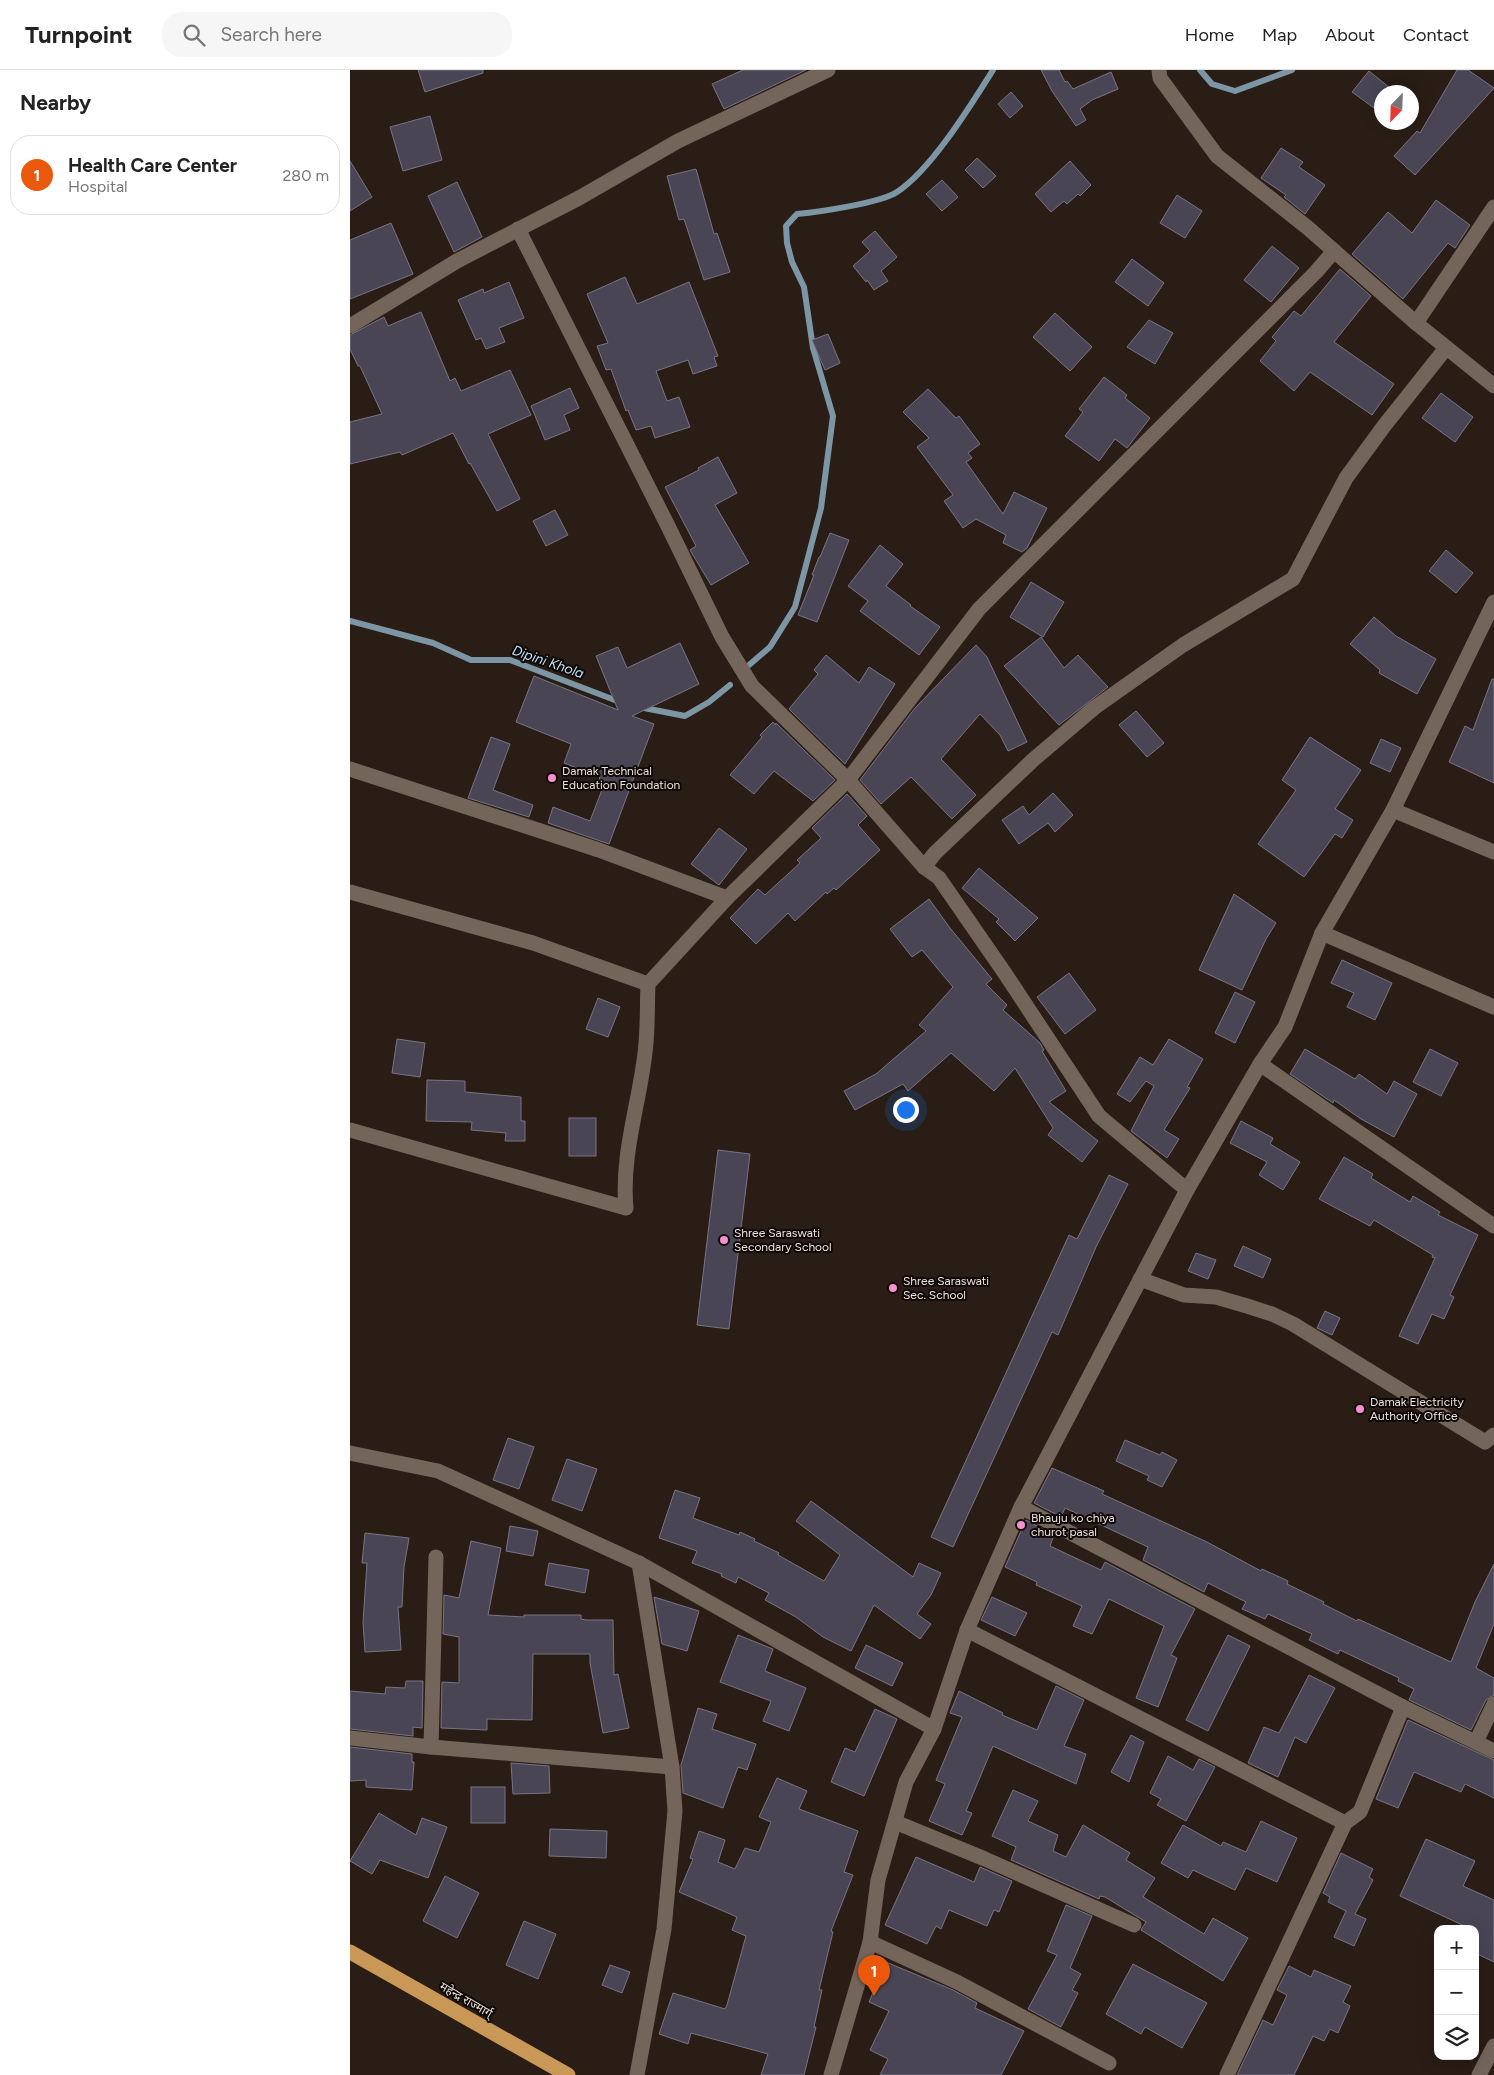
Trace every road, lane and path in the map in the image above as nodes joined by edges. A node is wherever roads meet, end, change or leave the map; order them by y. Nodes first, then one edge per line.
1 (828, 70) edge
2 (1158, 70) edge
3 (1494, 207) edge
4 (518, 229) junction
5 (1334, 251) junction
6 (1416, 323) junction
7 (350, 326) edge
8 (1446, 348) junction
9 (1494, 386) edge
10 (1494, 602) edge
11 (350, 769) edge
12 (848, 780) junction
13 (1393, 810) junction
14 (1494, 852) edge
15 (924, 867) junction
16 (350, 892) edge
17 (727, 898) junction
18 (1322, 933) junction
19 (648, 984) junction
20 (1494, 1007) edge
21 (1260, 1064) junction
22 (350, 1130) edge
23 (1187, 1190) junction
24 (1494, 1226) edge
25 (1140, 1279) junction
26 (1494, 1435) edge
27 (350, 1454) edge
28 (1021, 1507) junction
29 (436, 1557) dead end
30 (639, 1563) junction
31 (967, 1630) junction
32 (1494, 1704) edge
33 (1403, 1707) junction
34 (934, 1729) junction
35 (350, 1738) edge
36 (1476, 1742) junction
37 (431, 1747) junction
38 (1494, 1751) edge
39 (672, 1767) junction
40 (895, 1822) junction
41 (1345, 1823) junction
42 (1134, 1925) dead end
43 (870, 1942) junction
44 (350, 1952) edge
45 (1494, 2046) edge
46 (1109, 2063) dead end
47 (568, 2075) edge
48 (637, 2075) edge
49 (831, 2075) edge
50 (1227, 2075) edge
51 (1479, 2075) edge

1 - 4 street
2 - 5 street
3 - 6 street
4 - 7 street
4 - 12 street
5 - 6 street
5 - 12 street
6 - 8 street
8 - 9 street
8 - 15 street
10 - 13 street
11 - 17 street
12 - 15 street
12 - 17 street
13 - 14 street
13 - 18 street
15 - 23 street
16 - 19 street
17 - 19 street
18 - 20 street
18 - 21 street
19 - 22 street
21 - 23 street
21 - 24 street
23 - 25 street
25 - 26 street
25 - 28 street
27 - 30 street
28 - 31 street
28 - 33 street
29 - 37 street
30 - 34 street
30 - 39 street
31 - 34 street
31 - 41 street
32 - 36 street
33 - 36 street
33 - 41 street
34 - 40 street
35 - 37 street
36 - 38 street
37 - 39 street
39 - 48 street
40 - 42 street
40 - 43 street
41 - 50 street
43 - 46 street
43 - 49 street
44 - 47 highway, महेन्द्र राज्मार्ग्
45 - 51 street

